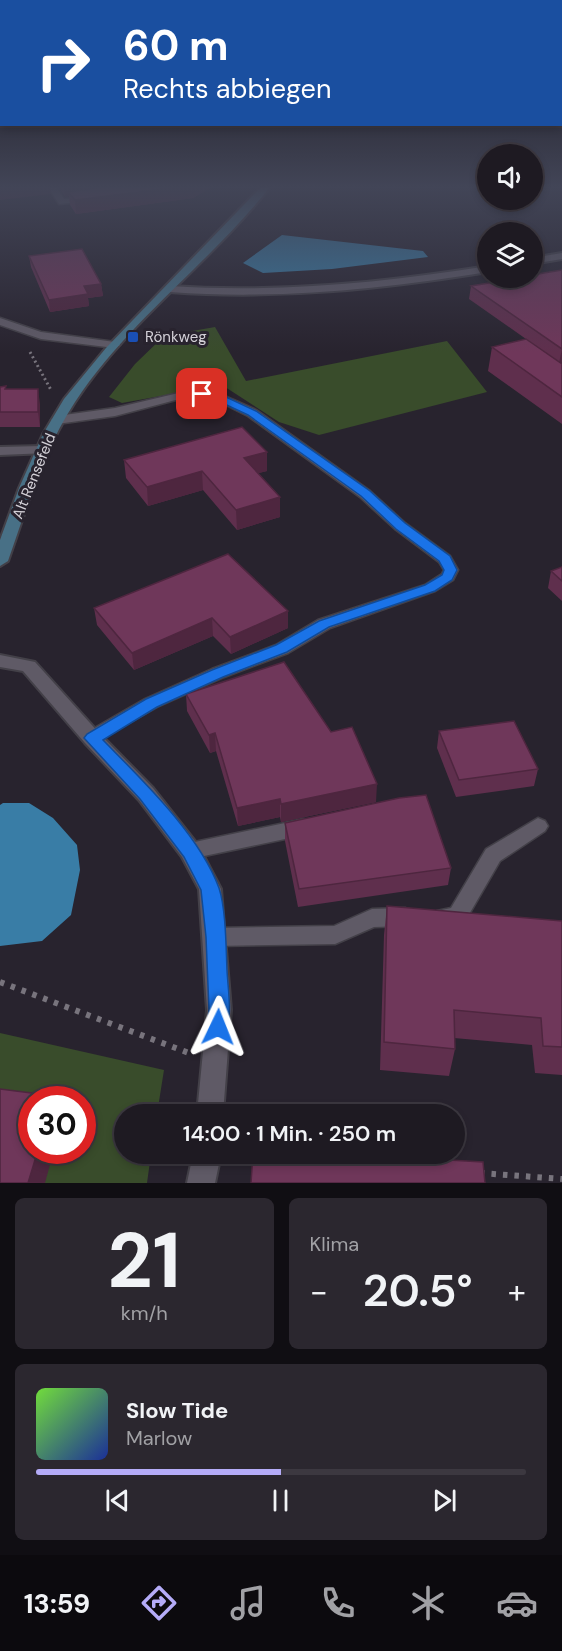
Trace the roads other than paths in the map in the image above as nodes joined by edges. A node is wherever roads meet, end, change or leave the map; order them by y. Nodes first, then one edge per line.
1 (214, 242) edge
2 (562, 256) edge
3 (543, 259) edge
4 (477, 271) edge
5 (170, 289) junction
6 (0, 321) edge
7 (115, 345) junction
8 (60, 416) junction
9 (42, 450) junction
10 (0, 451) edge
11 (0, 561) edge
12 (0, 661) edge
13 (92, 738) junction
14 (319, 824) edge
15 (538, 826) dead end
16 (190, 852) junction
17 (215, 937) junction
18 (211, 1104) edge
19 (211, 1164) edge
20 (201, 1183) edge

1 - 5 main road, Alt Rensefeld
2 - 3 street
4 - 5 street
5 - 7 main road, Alt Rensefeld
6 - 7 lane
7 - 8 main road, Alt Rensefeld
8 - 9 main road, Alt Rensefeld
8 - 13 lane
9 - 10 street
9 - 11 main road, Alt Rensefeld
12 - 13 street
13 - 16 street
14 - 16 lane
15 - 17 lane
16 - 17 street
17 - 18 street
19 - 20 street

